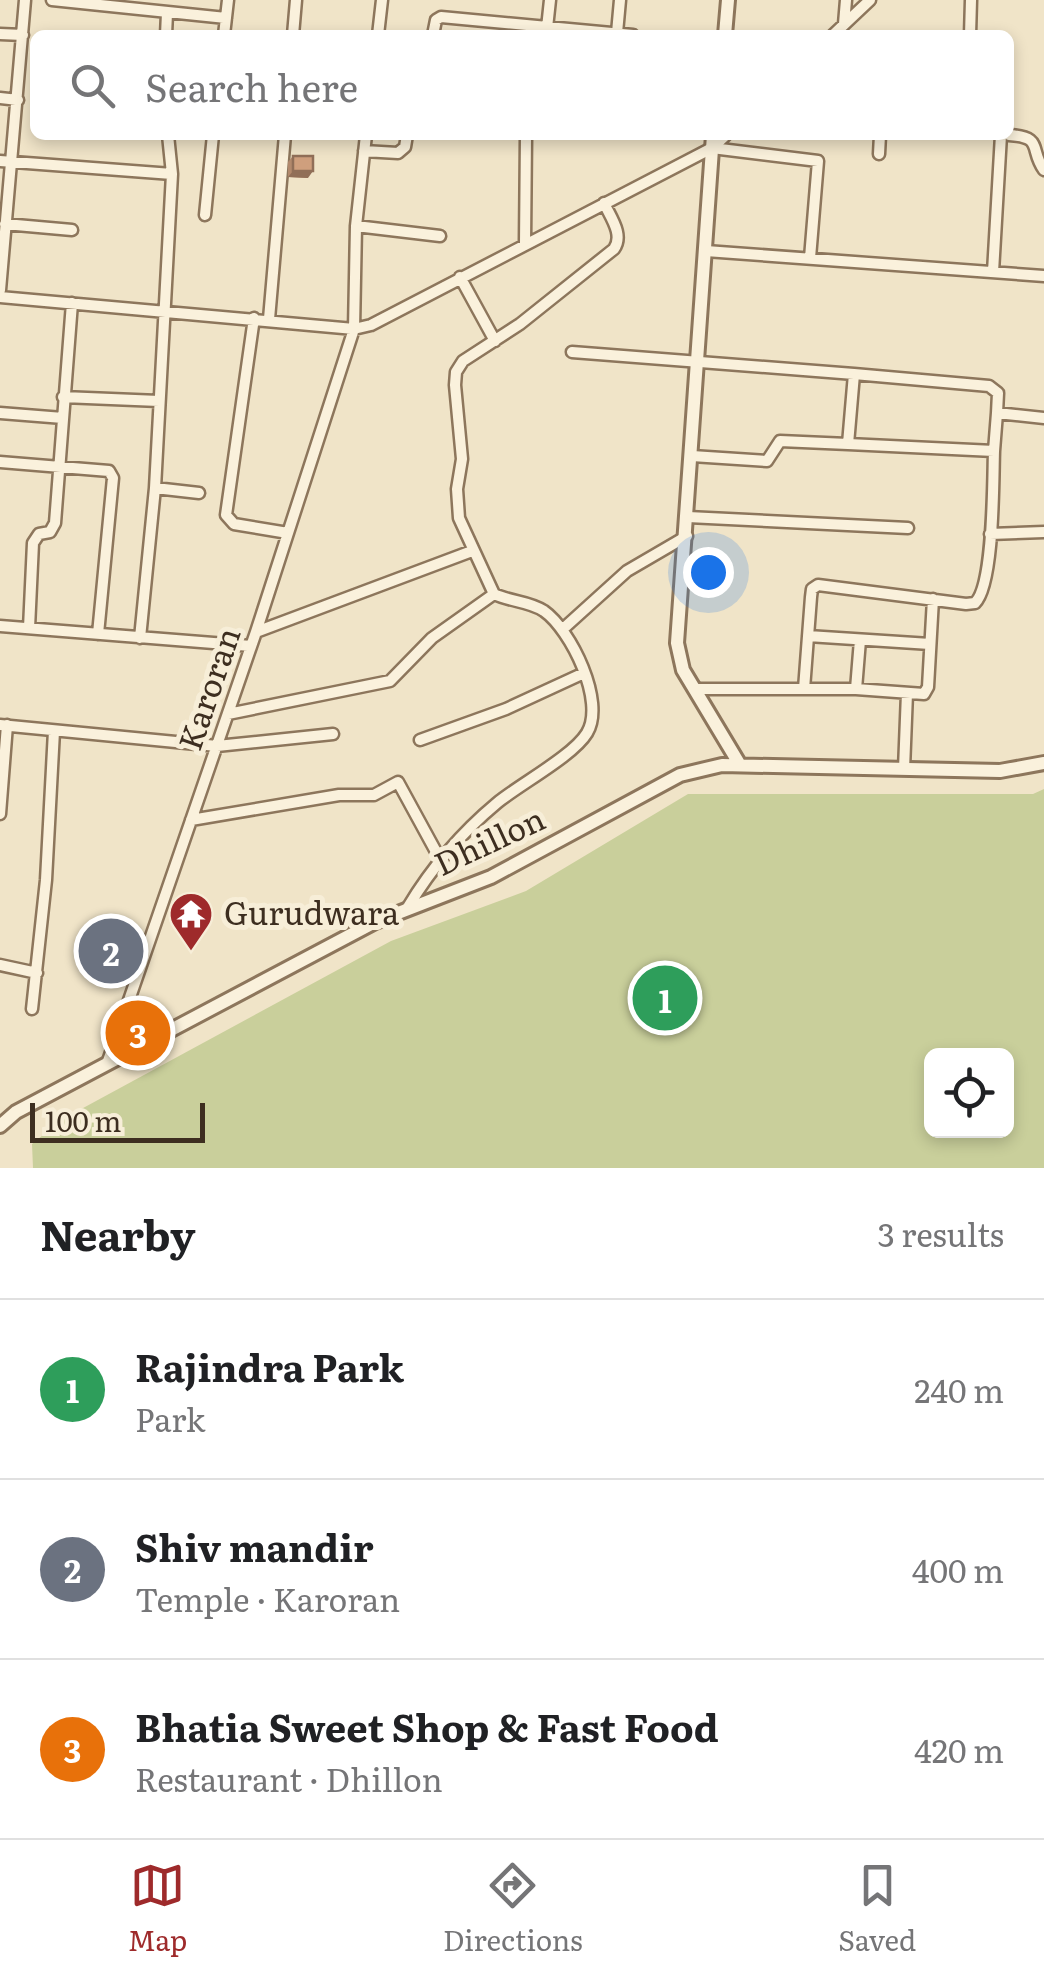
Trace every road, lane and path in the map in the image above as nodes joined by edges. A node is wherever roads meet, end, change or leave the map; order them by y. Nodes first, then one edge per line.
1 (25, 0) edge
2 (52, 0) edge
3 (228, 0) edge
4 (296, 0) edge
5 (382, 0) edge
6 (550, 0) edge
7 (620, 0) edge
8 (728, 0) edge
9 (846, 0) edge
10 (870, 0) edge
11 (971, 0) edge
12 (167, 13) junction
13 (226, 18) junction
14 (844, 24) junction
15 (547, 28) junction
16 (166, 30) edge
17 (225, 30) edge
18 (293, 30) edge
19 (379, 30) edge
20 (434, 30) edge
21 (530, 30) edge
22 (575, 30) edge
23 (618, 30) edge
24 (725, 30) edge
25 (837, 30) edge
26 (970, 30) edge
27 (0, 34) edge
28 (22, 35) junction
29 (0, 98) edge
30 (18, 100) junction
31 (1014, 136) edge
32 (169, 140) edge
33 (212, 140) edge
34 (284, 140) edge
35 (365, 140) edge
36 (406, 140) edge
37 (526, 140) edge
38 (880, 140) edge
39 (1001, 140) edge
40 (713, 142) edge
41 (364, 151) junction
42 (879, 154) dead end
43 (5, 161) edge
44 (1044, 170) edge
45 (172, 174) junction
46 (604, 204) junction
47 (205, 215) dead end
48 (5, 224) junction
49 (356, 226) junction
50 (72, 230) dead end
51 (440, 236) dead end
52 (526, 243) junction
53 (706, 251) junction
54 (810, 258) junction
55 (993, 272) junction
56 (1044, 276) edge
57 (460, 277) junction
58 (0, 293) edge
59 (72, 303) junction
60 (164, 312) junction
61 (254, 318) junction
62 (269, 319) junction
63 (354, 329) junction
64 (494, 340) junction
65 (572, 352) dead end
66 (700, 363) junction
67 (854, 374) junction
68 (63, 398) junction
69 (159, 401) junction
70 (997, 413) junction
71 (0, 414) edge
72 (63, 418) junction
73 (1044, 418) edge
74 (848, 444) junction
75 (994, 451) junction
76 (692, 456) junction
77 (0, 462) edge
78 (59, 466) junction
79 (154, 488) junction
80 (200, 493) dead end
81 (688, 517) junction
82 (908, 528) dead end
83 (1044, 532) edge
84 (288, 533) junction
85 (990, 534) junction
86 (687, 536) junction
87 (472, 551) junction
88 (494, 594) junction
89 (932, 599) junction
90 (0, 626) edge
91 (29, 628) junction
92 (564, 628) junction
93 (256, 632) junction
94 (98, 634) junction
95 (808, 636) junction
96 (140, 638) junction
97 (860, 640) junction
98 (930, 644) junction
99 (251, 646) junction
100 (584, 673) junction
101 (695, 689) junction
102 (804, 689) junction
103 (856, 689) junction
104 (907, 693) junction
105 (228, 714) junction
106 (3, 725) edge
107 (54, 730) junction
108 (334, 734) dead end
109 (420, 740) dead end
110 (217, 746) junction
111 (1044, 764) edge
112 (740, 765) junction
113 (904, 770) junction
114 (0, 814) edge
115 (191, 820) junction
116 (440, 859) junction
117 (408, 906) junction
118 (0, 966) edge
119 (36, 973) junction
120 (32, 1009) dead end
121 (107, 1064) junction
122 (0, 1126) edge

1 - 28 street
2 - 12 street
3 - 13 street
4 - 18 street
5 - 19 street
6 - 15 street
7 - 23 street
8 - 24 street
9 - 14 street
10 - 14 street
11 - 26 street
12 - 13 street
12 - 16 street
13 - 17 street
14 - 25 street
15 - 21 street
15 - 22 street
20 - 21 street
27 - 28 street
28 - 30 street
29 - 30 street
30 - 43 street
31 - 44 street
32 - 45 street
33 - 47 street
34 - 62 street
35 - 41 street, Karoran
36 - 41 street
37 - 52 street
38 - 42 street
39 - 55 street
40 - 46 street
40 - 53 street
40 - 54 street
41 - 49 street, Karoran
43 - 45 street
43 - 48 street
45 - 60 street
46 - 52 street
46 - 64 street
48 - 50 street
48 - 58 street
49 - 51 street
49 - 63 street, Karoran
52 - 57 street
53 - 54 street
53 - 66 street
54 - 55 street
55 - 56 street
57 - 63 street
57 - 64 street
58 - 59 street
59 - 60 street
59 - 68 street
60 - 61 street
60 - 69 street
61 - 62 street
61 - 84 street
62 - 63 street
63 - 84 street, Karoran
64 - 87 street
65 - 66 street
66 - 67 street
66 - 76 street
67 - 70 street
67 - 74 street
68 - 69 street
68 - 72 street
69 - 79 street
70 - 73 street
70 - 75 street
71 - 72 street
72 - 78 street
74 - 75 street
74 - 76 street
75 - 85 street
76 - 81 street
77 - 78 street
78 - 91 street
78 - 94 street
79 - 80 street
79 - 96 street
81 - 82 street
81 - 86 street
83 - 85 street
84 - 93 street, Karoran
85 - 89 street
86 - 92 street
86 - 101 street
87 - 88 street
87 - 93 street
88 - 92 street
88 - 105 street
89 - 95 street
89 - 98 street
90 - 91 street
91 - 94 street
92 - 100 street
93 - 99 street, Karoran
94 - 96 street
95 - 97 street
95 - 102 street
96 - 99 street
97 - 98 street
97 - 103 street
98 - 104 street
99 - 105 street, Karoran
100 - 109 street
100 - 116 street
101 - 102 street
101 - 112 street
102 - 103 street
103 - 104 street
104 - 113 street
105 - 110 street, Karoran
106 - 107 street
106 - 114 street
107 - 110 street
107 - 119 street
108 - 110 street
110 - 115 street, Karoran
111 - 113 street, Dhillon
112 - 113 street, Dhillon
112 - 117 street, Dhillon
115 - 116 street
115 - 121 street, Karoran
116 - 117 street
117 - 121 street, Dhillon
118 - 119 street
119 - 120 street
121 - 122 street, Dhillon

